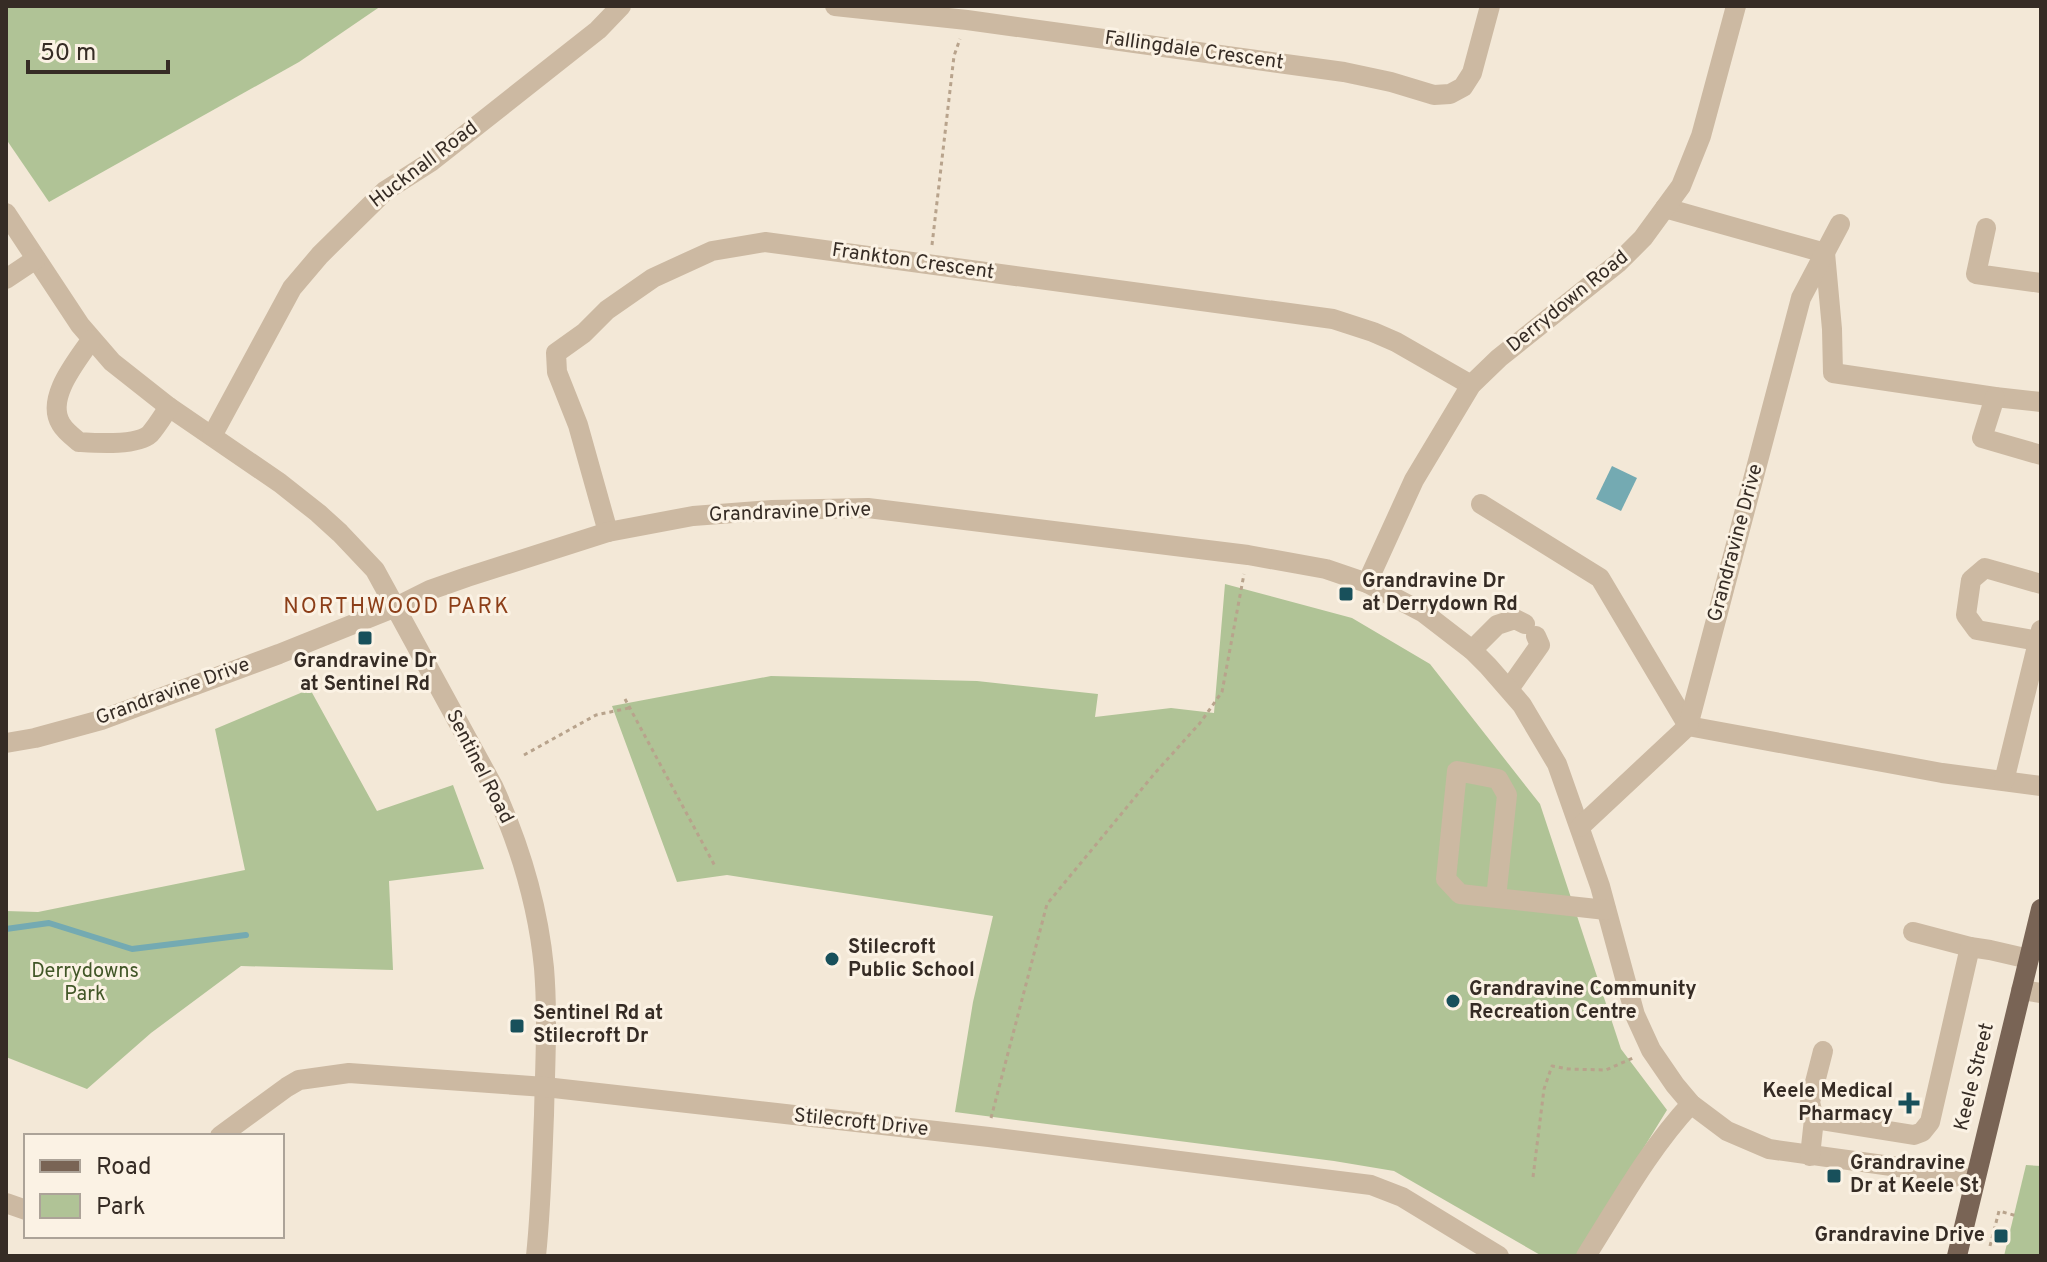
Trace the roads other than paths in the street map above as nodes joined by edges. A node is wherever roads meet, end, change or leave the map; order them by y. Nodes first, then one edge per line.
1 (621, 6) edge
2 (835, 6) edge
3 (1490, 6) edge
4 (1736, 6) edge
5 (968, 13) edge
6 (1665, 208) junction
7 (6, 213) edge
8 (1840, 224) dead end
9 (1986, 228) dead end
10 (1825, 253) junction
11 (36, 259) junction
12 (6, 279) edge
13 (2041, 283) edge
14 (91, 340) junction
15 (1471, 385) junction
16 (1995, 397) junction
17 (2041, 402) edge
18 (169, 407) junction
19 (212, 436) junction
20 (2041, 455) edge
21 (1481, 504) dead end
22 (608, 532) junction
23 (1367, 583) junction
24 (2041, 584) edge
25 (396, 607) junction
26 (2040, 636) edge
27 (1472, 650) junction
28 (1509, 689) junction
29 (1688, 726) junction
30 (6, 743) edge
31 (2004, 781) junction
32 (2041, 786) edge
33 (1580, 827) junction
34 (1496, 898) junction
35 (2041, 909) edge
36 (1606, 910) junction
37 (1913, 932) dead end
38 (1970, 947) junction
39 (2029, 959) junction
40 (2031, 992) edge
41 (1823, 1051) dead end
42 (545, 1087) junction
43 (1691, 1104) junction
44 (1814, 1119) junction
45 (223, 1134) edge
46 (1810, 1156) junction
47 (1975, 1180) junction
48 (536, 1256) edge
49 (1499, 1256) edge
50 (1586, 1256) edge
51 (1957, 1256) edge

1 - 19 street, Hucknall Road
2 - 5 street, Fallingdale Crescent
3 - 5 street, Fallingdale Crescent
4 - 6 street, Derrydown Road
6 - 10 street
6 - 15 street, Derrydown Road
7 - 11 street, Sentinel Road
8 - 10 street, Grandravine Drive
9 - 13 street
10 - 16 street
10 - 29 street, Grandravine Drive
11 - 12 street
11 - 14 street, Sentinel Road
14 - 18 street, Sentinel Road
14 - 18 street
15 - 22 street, Frankton Crescent
15 - 23 street, Derrydown Road
16 - 17 street
16 - 20 street
18 - 19 street, Sentinel Road
19 - 25 street, Sentinel Road
21 - 29 street
22 - 23 street, Grandravine Drive
22 - 25 street, Grandravine Drive
23 - 27 street, Grandravine Drive
24 - 26 street
25 - 30 street, Grandravine Drive
25 - 42 street, Sentinel Road
26 - 31 street
27 - 28 street, Grandravine Drive
27 - 28 street
28 - 33 street, Grandravine Drive
29 - 31 street
29 - 33 street
31 - 32 street
33 - 36 street, Grandravine Drive
34 - 34 street
34 - 36 street
35 - 39 main road, Keele Street
36 - 43 street, Grandravine Drive
37 - 38 street
38 - 39 street
38 - 44 street
39 - 40 main road, Keele Street
40 - 47 main road, Keele Street
41 - 44 street
42 - 45 street, Stilecroft Drive
42 - 48 street, Sentinel Road
42 - 49 street, Stilecroft Drive
43 - 46 street, Grandravine Drive
43 - 50 street
44 - 46 street
46 - 47 street, Grandravine Drive
47 - 51 main road, Keele Street

